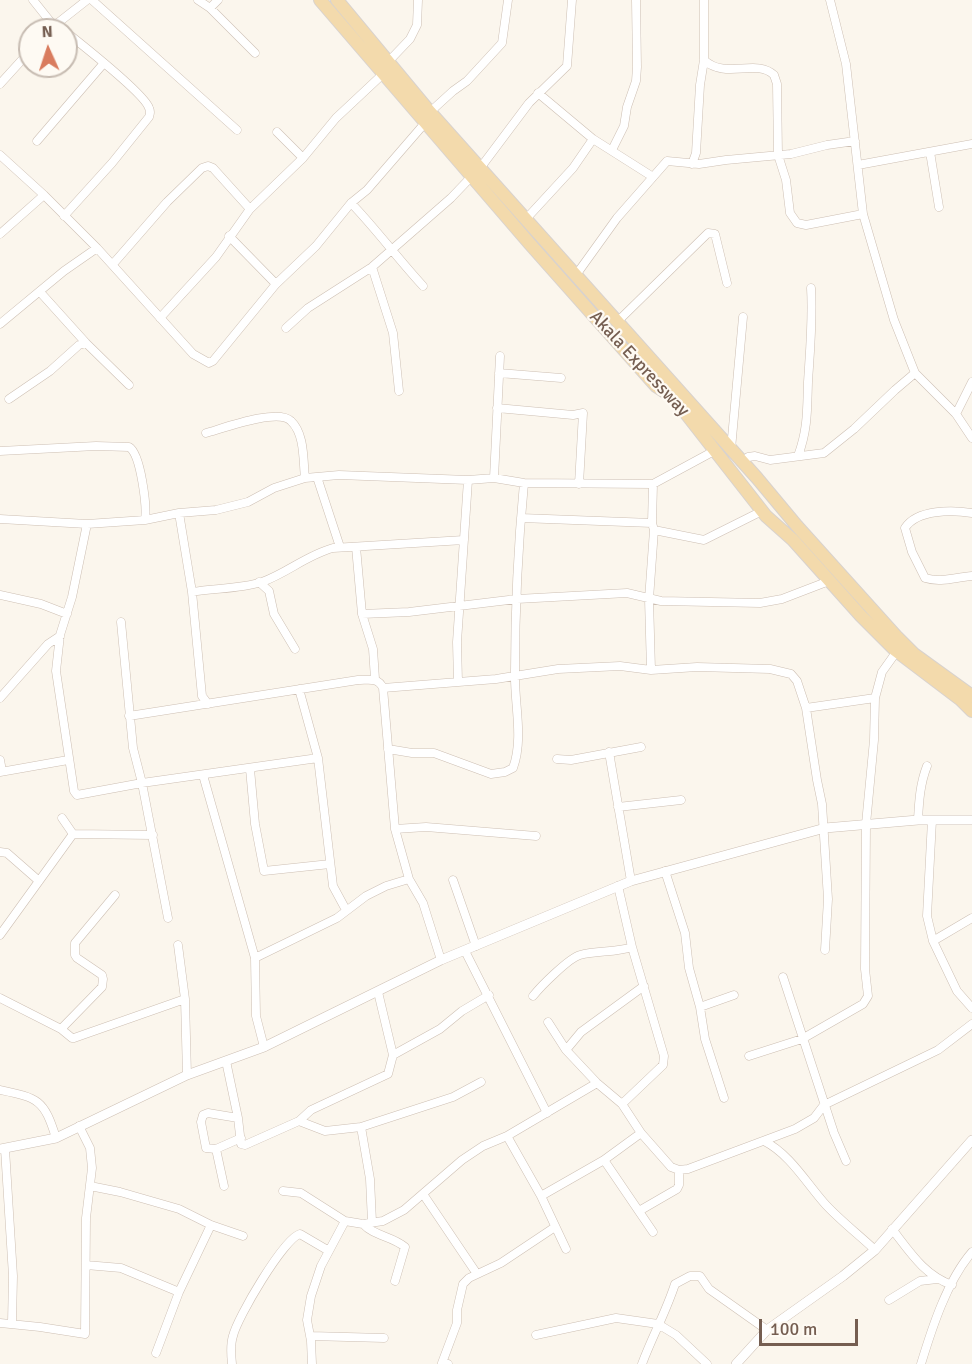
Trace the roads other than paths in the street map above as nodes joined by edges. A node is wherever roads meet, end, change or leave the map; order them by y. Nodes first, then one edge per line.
1 (33, 0) edge
2 (89, 0) edge
3 (198, 0) edge
4 (218, 0) edge
5 (320, 0) edge
6 (337, 0) edge
7 (418, 0) edge
8 (508, 0) edge
9 (572, 0) edge
10 (636, 0) edge
11 (704, 0) edge
12 (830, 0) edge
13 (210, 8) junction
14 (47, 18) edge
15 (64, 18) edge
16 (78, 42) edge
17 (255, 53) dead end
18 (704, 60) junction
19 (104, 63) junction
20 (18, 64) edge
21 (385, 68) junction
22 (0, 84) edge
23 (538, 93) junction
24 (428, 118) junction
25 (237, 130) dead end
26 (277, 132) dead end
27 (593, 139) junction
28 (37, 141) dead end
29 (855, 141) junction
30 (972, 144) edge
31 (612, 150) junction
32 (930, 152) junction
33 (0, 155) edge
34 (778, 155) junction
35 (303, 158) junction
36 (692, 164) junction
37 (858, 165) junction
38 (476, 172) junction
39 (653, 177) junction
40 (44, 195) junction
41 (351, 203) junction
42 (939, 207) dead end
43 (250, 209) junction
44 (863, 214) junction
45 (64, 216) junction
46 (526, 219) junction
47 (0, 234) edge
48 (229, 236) junction
49 (97, 248) junction
50 (390, 250) junction
51 (113, 264) junction
52 (372, 267) junction
53 (576, 275) junction
54 (727, 283) dead end
55 (276, 284) junction
56 (423, 286) dead end
57 (812, 288) dead end
58 (40, 292) junction
59 (742, 316) dead end
60 (160, 318) junction
61 (617, 322) junction
62 (0, 324) edge
63 (286, 328) dead end
64 (82, 342) junction
65 (500, 356) dead end
66 (499, 372) junction
67 (915, 373) junction
68 (561, 378) dead end
69 (972, 382) edge
70 (129, 386) dead end
71 (399, 392) dead end
72 (9, 399) dead end
73 (497, 408) junction
74 (956, 414) junction
75 (206, 433) dead end
76 (972, 438) edge
77 (731, 449) junction
78 (0, 451) edge
79 (714, 452) junction
80 (798, 456) junction
81 (743, 462) junction
82 (317, 477) junction
83 (305, 478) junction
84 (494, 478) junction
85 (757, 478) junction
86 (468, 480) junction
87 (524, 483) junction
88 (579, 484) junction
89 (653, 484) junction
90 (744, 488) junction
91 (773, 497) junction
92 (179, 513) junction
93 (764, 513) junction
94 (972, 513) edge
95 (521, 518) junction
96 (0, 519) edge
97 (145, 520) junction
98 (87, 524) junction
99 (653, 526) junction
100 (464, 540) junction
101 (340, 547) junction
102 (356, 547) junction
103 (972, 576) edge
104 (829, 581) junction
105 (259, 582) junction
106 (192, 592) junction
107 (0, 595) edge
108 (517, 599) junction
109 (652, 599) junction
110 (460, 607) junction
111 (67, 614) junction
112 (362, 614) junction
113 (121, 622) dead end
114 (60, 636) junction
115 (296, 649) dead end
116 (897, 651) junction
117 (651, 670) junction
118 (514, 675) junction
119 (375, 679) junction
120 (458, 682) junction
121 (383, 688) junction
122 (299, 689) junction
123 (202, 696) junction
124 (972, 696) edge
125 (0, 698) edge
126 (876, 698) junction
127 (208, 704) junction
128 (195, 707) junction
129 (806, 708) junction
130 (972, 711) edge
131 (129, 716) junction
132 (641, 747) dead end
133 (388, 749) junction
134 (609, 752) junction
135 (318, 758) junction
136 (557, 759) dead end
137 (0, 760) edge
138 (68, 760) junction
139 (927, 766) dead end
140 (250, 769) junction
141 (1, 772) edge
142 (203, 775) junction
143 (142, 783) junction
144 (681, 800) dead end
145 (618, 807) junction
146 (62, 818) dead end
147 (918, 820) junction
148 (932, 820) junction
149 (972, 820) edge
150 (866, 824) junction
151 (825, 828) junction
152 (395, 830) junction
153 (73, 834) junction
154 (153, 836) junction
155 (536, 836) dead end
156 (0, 844) edge
157 (4, 852) edge
158 (330, 864) junction
159 (665, 871) junction
160 (409, 879) junction
161 (453, 880) dead end
162 (630, 880) junction
163 (39, 881) junction
164 (618, 886) junction
165 (115, 895) dead end
166 (346, 910) junction
167 (168, 918) dead end
168 (972, 918) edge
169 (0, 935) edge
170 (933, 940) junction
171 (178, 945) dead end
172 (476, 946) junction
173 (632, 947) junction
174 (825, 950) dead end
175 (465, 951) junction
176 (255, 958) junction
177 (441, 960) junction
178 (783, 977) dead end
179 (644, 986) junction
180 (378, 992) junction
181 (489, 995) junction
182 (734, 995) dead end
183 (533, 996) dead end
184 (0, 998) edge
185 (185, 999) junction
186 (700, 1007) junction
187 (972, 1008) edge
188 (548, 1022) dead end
189 (972, 1024) edge
190 (62, 1029) junction
191 (802, 1039) junction
192 (264, 1047) junction
193 (567, 1050) junction
194 (393, 1054) junction
195 (749, 1056) dead end
196 (226, 1061) junction
197 (187, 1075) junction
198 (481, 1082) dead end
199 (597, 1083) junction
200 (0, 1090) edge
201 (724, 1098) dead end
202 (622, 1104) junction
203 (824, 1105) junction
204 (547, 1113) junction
205 (238, 1118) junction
206 (299, 1120) junction
207 (79, 1126) junction
208 (361, 1127) junction
209 (641, 1133) junction
210 (507, 1136) junction
211 (56, 1138) junction
212 (241, 1138) junction
213 (972, 1140) edge
214 (764, 1141) junction
215 (2, 1149) edge
216 (216, 1149) junction
217 (604, 1160) junction
218 (846, 1161) dead end
219 (679, 1170) junction
220 (90, 1186) junction
221 (224, 1186) dead end
222 (283, 1191) dead end
223 (423, 1194) junction
224 (541, 1196) junction
225 (639, 1211) junction
226 (345, 1221) junction
227 (376, 1222) junction
228 (363, 1224) junction
229 (211, 1225) junction
230 (555, 1227) junction
231 (892, 1229) junction
232 (653, 1232) dead end
233 (382, 1235) junction
234 (243, 1236) dead end
235 (566, 1249) dead end
236 (875, 1250) junction
237 (329, 1251) junction
238 (972, 1252) edge
239 (86, 1265) junction
240 (477, 1274) junction
241 (937, 1279) junction
242 (395, 1281) dead end
243 (952, 1285) junction
244 (178, 1292) junction
245 (889, 1300) dead end
246 (0, 1323) edge
247 (12, 1323) junction
248 (658, 1324) junction
249 (767, 1330) junction
250 (536, 1335) dead end
251 (310, 1336) junction
252 (384, 1338) dead end
253 (156, 1353) dead end
254 (232, 1364) edge
255 (312, 1364) edge
256 (448, 1364) edge
257 (642, 1364) edge
258 (707, 1364) edge
259 (736, 1364) edge
260 (921, 1364) edge

1 - 14 street
2 - 15 street
2 - 25 street
3 - 13 street
4 - 13 street
5 - 21 main road, Akala Expressway
6 - 21 main road, Akala Expressway
7 - 21 street
8 - 24 street
9 - 23 street
10 - 31 street
11 - 18 street
12 - 29 street
13 - 17 street
16 - 19 street
18 - 34 street
18 - 36 street
19 - 28 street
19 - 45 street
20 - 22 street
21 - 24 main road, Akala Expressway
21 - 35 street
23 - 27 street
23 - 38 street
24 - 38 main road, Akala Expressway
24 - 41 street
26 - 35 street
27 - 31 street
27 - 46 street
29 - 34 street
29 - 37 street
30 - 32 street
31 - 39 street
32 - 37 street
32 - 42 street
33 - 40 street
34 - 36 street
34 - 44 street
35 - 43 street
36 - 39 street
37 - 44 street
38 - 46 main road, Akala Expressway
38 - 50 street
38 - 79 main road, Akala Expressway
39 - 53 street
40 - 45 street
40 - 47 street
41 - 50 street
41 - 55 street
43 - 48 street
43 - 51 street
44 - 67 street
45 - 49 street
46 - 53 main road, Akala Expressway
48 - 55 street
48 - 60 street
49 - 51 street
49 - 58 street
50 - 52 street
50 - 56 street
51 - 60 street
52 - 63 street
52 - 71 street
53 - 61 main road, Akala Expressway
54 - 61 street
55 - 60 street
57 - 80 street
58 - 62 street
58 - 64 street
59 - 77 street
61 - 77 main road, Akala Expressway
64 - 70 street
64 - 72 street
65 - 66 street
66 - 68 street
66 - 73 street
67 - 74 street
67 - 80 street
69 - 74 street
73 - 84 street
73 - 88 street
74 - 76 street
75 - 83 street
77 - 81 main road, Akala Expressway
78 - 97 street
79 - 89 street
79 - 90 main road, Akala Expressway
80 - 81 street
81 - 85 main road, Akala Expressway
82 - 83 street
82 - 86 street
82 - 101 street
83 - 92 street
84 - 86 street
84 - 87 street
85 - 90 main road
85 - 91 main road, Akala Expressway
86 - 100 street
87 - 88 street
87 - 95 street
88 - 89 street
89 - 99 street
90 - 93 main road, Akala Expressway
91 - 93 main road
91 - 124 main road, Akala Expressway
92 - 97 street
92 - 106 street
93 - 99 street
93 - 104 main road, Akala Expressway
94 - 103 street
95 - 99 street
95 - 108 street
96 - 98 street
97 - 98 street
98 - 111 street
99 - 109 street
100 - 102 street
100 - 110 street
101 - 102 street
101 - 105 street
102 - 112 street
104 - 109 street
104 - 116 main road, Akala Expressway
105 - 106 street
105 - 115 street
106 - 123 street
107 - 111 street
108 - 109 street
108 - 110 street
108 - 118 street
109 - 117 street
110 - 112 street
110 - 120 street
111 - 114 street
112 - 119 street
113 - 131 street
114 - 125 street
114 - 138 street
116 - 126 street
116 - 130 main road, Akala Expressway
117 - 118 street
117 - 129 street
118 - 120 street
118 - 133 street
119 - 121 street
119 - 122 street
120 - 121 street
121 - 133 street
122 - 127 street
122 - 135 street
123 - 127 street
123 - 128 street
126 - 129 street
126 - 150 street
127 - 128 street
128 - 131 street
129 - 151 street
131 - 143 street
132 - 134 street
133 - 152 street
134 - 136 street
134 - 145 street
135 - 140 street
135 - 158 street
137 - 141 street
138 - 141 street
138 - 143 street
139 - 147 street
140 - 142 street
140 - 158 street
142 - 143 street
142 - 176 street
143 - 154 street
144 - 145 street
145 - 162 street
146 - 153 street
147 - 148 street
147 - 150 street
148 - 149 street
148 - 170 street
150 - 151 street
150 - 191 street
151 - 159 street
151 - 174 street
152 - 155 street
152 - 160 street
153 - 154 street
153 - 163 street
154 - 167 street
156 - 157 street
157 - 163 street
158 - 166 street
159 - 162 street
159 - 186 street
160 - 166 street
160 - 177 street
161 - 172 street
162 - 164 street
163 - 169 street
164 - 172 street
164 - 173 street
165 - 190 street
166 - 176 street
168 - 170 street
170 - 187 street
171 - 185 street
172 - 175 street
173 - 179 street
173 - 183 street
175 - 177 street
175 - 181 street
176 - 192 street
177 - 180 street
178 - 191 street
179 - 193 street
179 - 202 street
180 - 192 street
180 - 194 street
181 - 194 street
181 - 204 street
182 - 186 street
184 - 190 street
185 - 190 street
185 - 197 street
186 - 201 street
188 - 193 street
189 - 203 street
191 - 195 street
191 - 203 street
192 - 196 street
193 - 199 street
194 - 206 street
196 - 197 street
196 - 205 street
197 - 207 street
198 - 208 street
199 - 202 street
199 - 204 street
200 - 211 street
202 - 209 street
203 - 214 street
203 - 218 street
204 - 210 street
205 - 212 street
205 - 216 street
206 - 208 street
206 - 212 street
207 - 211 street
207 - 220 street
208 - 227 street
209 - 217 street
209 - 219 street
210 - 223 street
210 - 224 street
211 - 215 street
212 - 216 street
213 - 231 street
214 - 219 street
214 - 236 street
215 - 247 street
216 - 221 street
217 - 224 street
217 - 225 street
219 - 225 street
220 - 229 street
220 - 239 street
222 - 226 street
223 - 227 street
223 - 240 street
224 - 230 street
225 - 232 street
226 - 228 street
226 - 237 street
227 - 228 street
227 - 233 street
228 - 233 street
229 - 234 street
229 - 244 street
230 - 235 street
230 - 240 street
231 - 236 street
231 - 241 street
233 - 242 street
236 - 249 street
237 - 251 street
237 - 254 street
238 - 243 street
239 - 244 street
239 - 247 street
240 - 256 street
241 - 243 street
241 - 245 street
243 - 260 street
244 - 253 street
246 - 247 street
248 - 249 street
248 - 250 street
248 - 257 street
248 - 258 street
249 - 259 street
251 - 252 street
251 - 255 street

